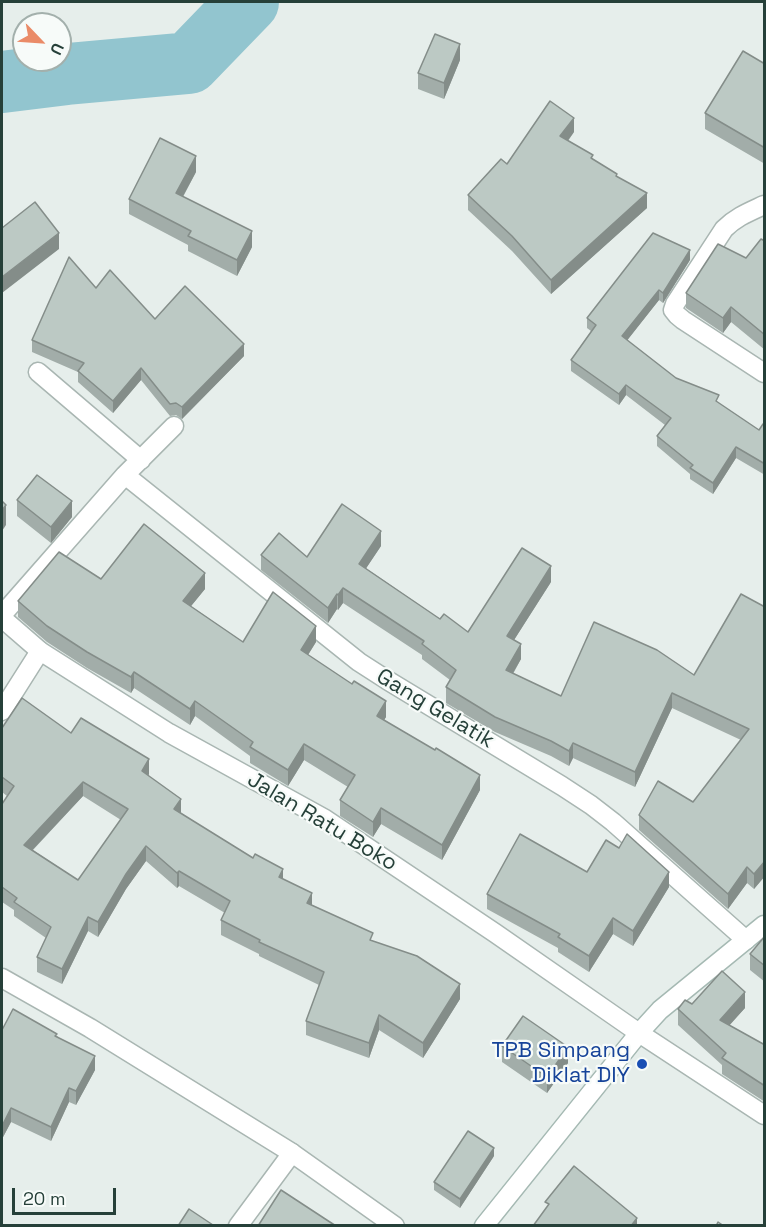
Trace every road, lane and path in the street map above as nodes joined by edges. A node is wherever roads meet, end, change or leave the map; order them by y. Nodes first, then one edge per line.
1 (765, 205) edge
2 (38, 372) dead end
3 (765, 373) edge
4 (174, 426) dead end
5 (141, 460) junction
6 (125, 475) junction
7 (2, 617) edge
8 (40, 651) junction
9 (2, 711) edge
10 (765, 925) edge
11 (746, 940) junction
12 (2, 978) edge
13 (639, 1033) junction
14 (765, 1114) edge
15 (292, 1153) junction
16 (238, 1226) edge
17 (395, 1226) edge
18 (484, 1226) edge

1 - 3 street
2 - 5 street
4 - 5 street
5 - 6 street
6 - 7 street
6 - 11 street, Gang Gelatik
7 - 8 street, Jalan Ratu Boko
8 - 9 street
8 - 13 street, Jalan Ratu Boko
10 - 11 street
11 - 13 street
12 - 15 street
13 - 14 street, Jalan Ratu Boko
13 - 18 street
15 - 16 street
15 - 17 street

